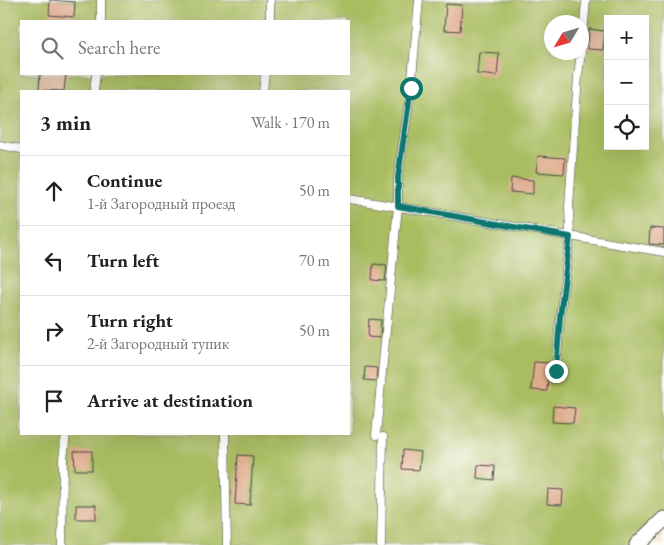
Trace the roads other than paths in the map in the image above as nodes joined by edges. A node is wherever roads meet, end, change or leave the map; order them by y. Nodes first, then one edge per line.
1 (101, 0) edge
2 (270, 0) edge
3 (419, 0) edge
4 (586, 0) edge
5 (585, 15) edge
6 (101, 20) edge
7 (270, 20) edge
8 (580, 60) edge
9 (96, 75) edge
10 (265, 75) edge
11 (94, 90) edge
12 (263, 90) edge
13 (0, 145) edge
14 (20, 149) edge
15 (350, 199) edge
16 (398, 206) junction
17 (570, 237) junction
18 (664, 252) edge
19 (556, 371) dead end
20 (66, 435) edge
21 (226, 435) edge
22 (664, 519) edge
23 (62, 545) edge
24 (226, 545) edge
25 (380, 545) edge
26 (637, 545) edge

1 - 6 lane
2 - 7 lane
3 - 16 lane
4 - 5 lane
8 - 17 lane
9 - 11 lane
10 - 12 lane
13 - 14 lane
15 - 16 lane
16 - 17 lane
16 - 25 lane
17 - 18 lane
17 - 19 lane
20 - 23 lane
21 - 24 lane
22 - 26 street

